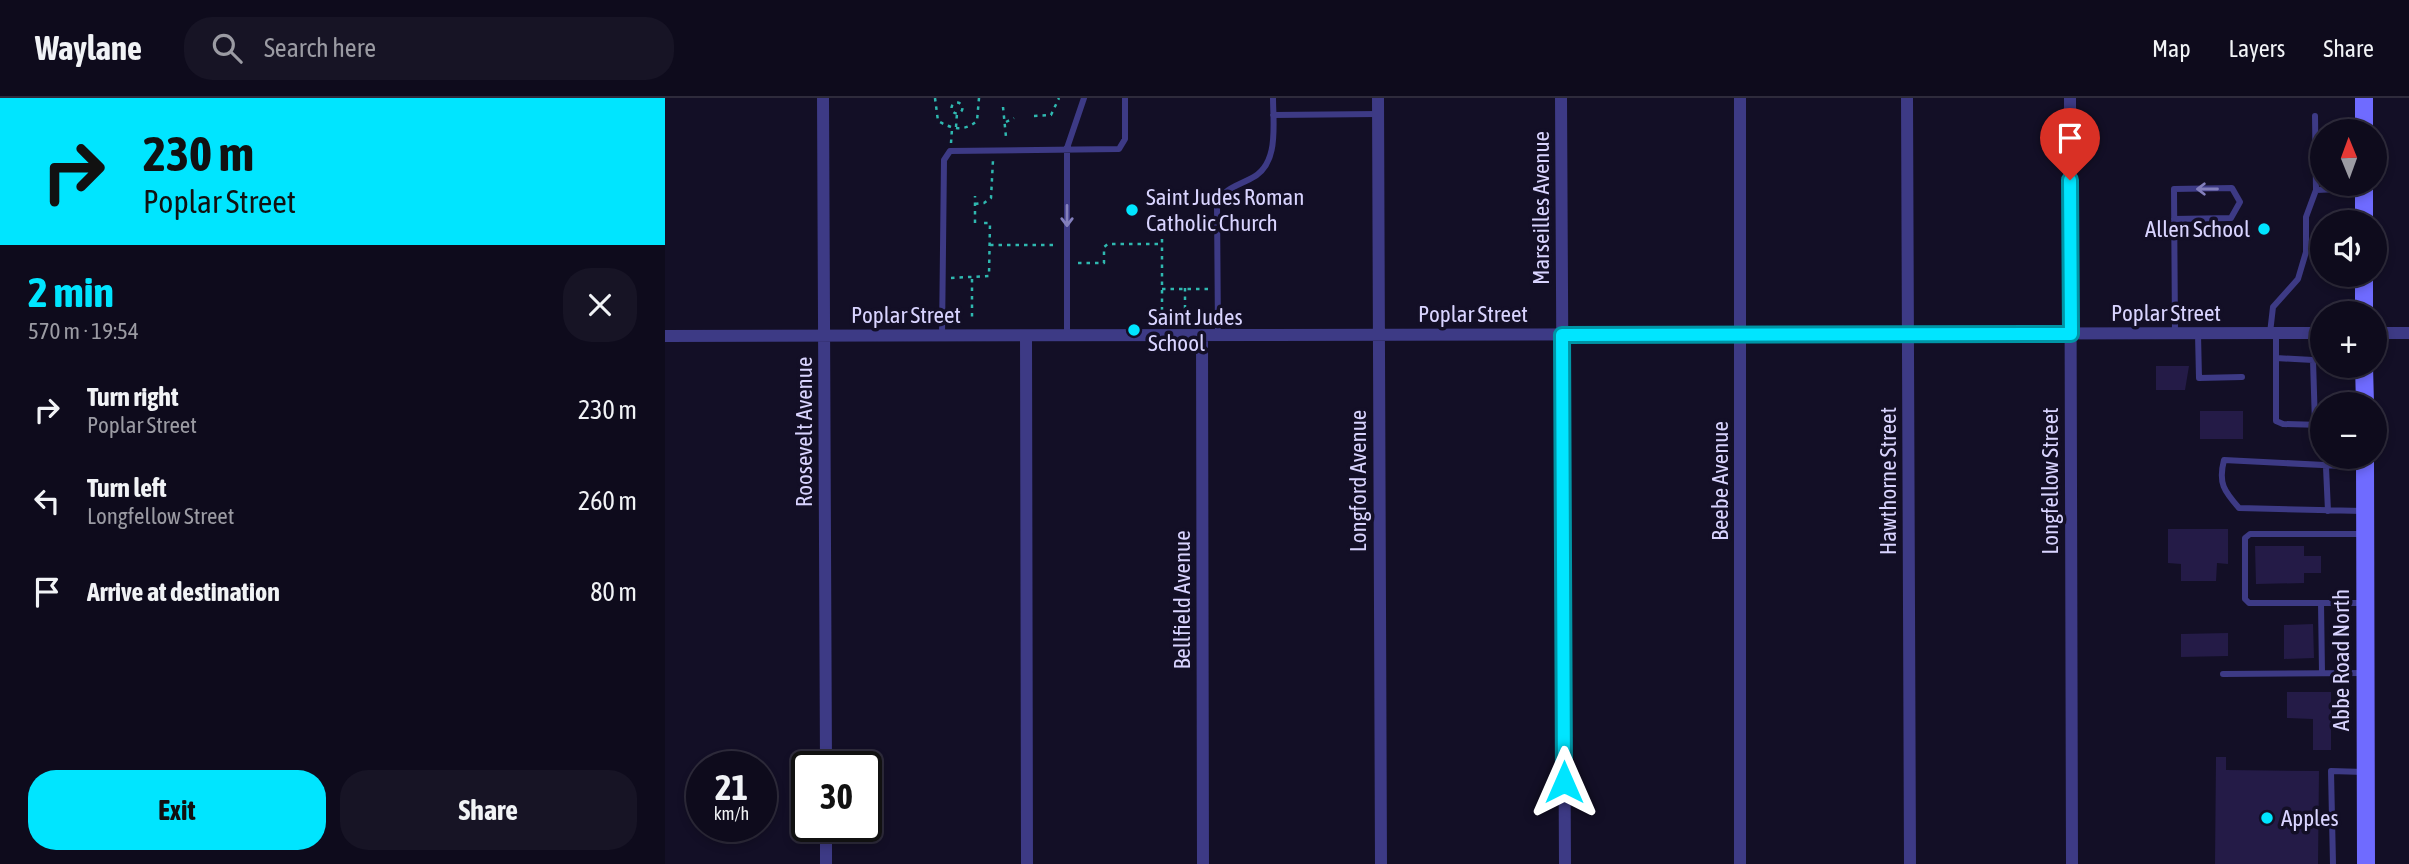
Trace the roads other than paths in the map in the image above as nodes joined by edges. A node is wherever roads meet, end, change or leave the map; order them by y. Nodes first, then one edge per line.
1 (823, 98) edge
2 (1084, 98) edge
3 (1125, 98) edge
4 (1273, 98) edge
5 (1378, 98) edge
6 (1561, 98) edge
7 (1740, 98) edge
8 (1907, 98) edge
9 (2070, 98) edge
10 (2364, 98) edge
11 (1378, 114) junction
12 (1273, 115) junction
13 (2315, 116) dead end
14 (2315, 119) edge
15 (2364, 119) edge
16 (1067, 148) junction
17 (2314, 196) edge
18 (2174, 219) junction
19 (2273, 333) junction
20 (2310, 333) edge
21 (2387, 333) edge
22 (2409, 333) edge
23 (1909, 334) junction
24 (2071, 334) junction
25 (2175, 334) junction
26 (2198, 334) junction
27 (1067, 335) junction
28 (1218, 335) junction
29 (1378, 335) junction
30 (1562, 335) junction
31 (1741, 335) junction
32 (665, 336) edge
33 (825, 336) junction
34 (942, 336) junction
35 (1026, 336) junction
36 (1202, 336) junction
37 (2276, 358) junction
38 (2242, 377) dead end
39 (2316, 392) edge
40 (2310, 424) edge
41 (2310, 466) edge
42 (2326, 469) edge
43 (2365, 469) edge
44 (2328, 511) junction
45 (2365, 511) junction
46 (2365, 534) junction
47 (2321, 603) junction
48 (2365, 603) junction
49 (2322, 673) junction
50 (2365, 673) junction
51 (2223, 674) dead end
52 (826, 751) edge
53 (2366, 772) junction
54 (826, 842) edge
55 (826, 864) edge
56 (1027, 864) edge
57 (1203, 864) edge
58 (1381, 864) edge
59 (1565, 864) edge
60 (1740, 864) edge
61 (1910, 864) edge
62 (2073, 864) edge
63 (2333, 864) edge
64 (2366, 864) edge

1 - 33 street, Roosevelt Avenue
2 - 16 lane
3 - 16 lane
4 - 12 lane
5 - 11 street, Longford Avenue
6 - 30 street, Marseilles Avenue
7 - 31 street, Beebe Avenue
8 - 23 street, Hawthorne Street
9 - 24 street, Longfellow Street
10 - 15 main road
11 - 12 lane
11 - 29 street, Longford Avenue
12 - 28 lane
13 - 14 lane
16 -> 27 lane
16 - 34 lane
17 - 19 lane
18 -> 18 lane
18 - 25 lane
19 - 20 street, Poplar Street
19 - 26 street, Poplar Street
19 - 37 lane
21 - 22 street
23 - 24 street, Poplar Street
23 - 31 street, Poplar Street
23 - 61 street, Hawthorne Street
24 - 25 street, Poplar Street
24 - 62 street, Longfellow Street
25 - 26 street, Poplar Street
26 - 38 lane
27 - 35 street, Poplar Street
27 - 36 street, Poplar Street
28 - 29 street, Poplar Street
28 - 36 street, Poplar Street
29 - 30 street, Poplar Street
29 - 58 street, Longford Avenue
30 - 31 street, Poplar Street
30 - 59 street, Marseilles Avenue
31 - 60 street, Beebe Avenue
32 - 33 street, Poplar Street
33 - 34 street, Poplar Street
33 - 52 street, Roosevelt Avenue
34 - 35 street, Poplar Street
35 - 56 street
36 - 57 street, Bellfield Avenue
37 - 39 lane
37 - 40 lane
41 - 44 lane
42 - 44 lane
43 - 45 main road, Abbe Road North
44 - 45 lane
45 - 46 main road, Abbe Road North
46 - 47 lane
46 - 48 main road, Abbe Road North
47 - 48 lane
47 - 49 lane
48 - 50 main road, Abbe Road North
49 - 50 lane
49 - 51 lane
50 - 53 main road, Abbe Road North
53 - 63 lane
53 - 64 main road, Abbe Road North
54 - 55 street

